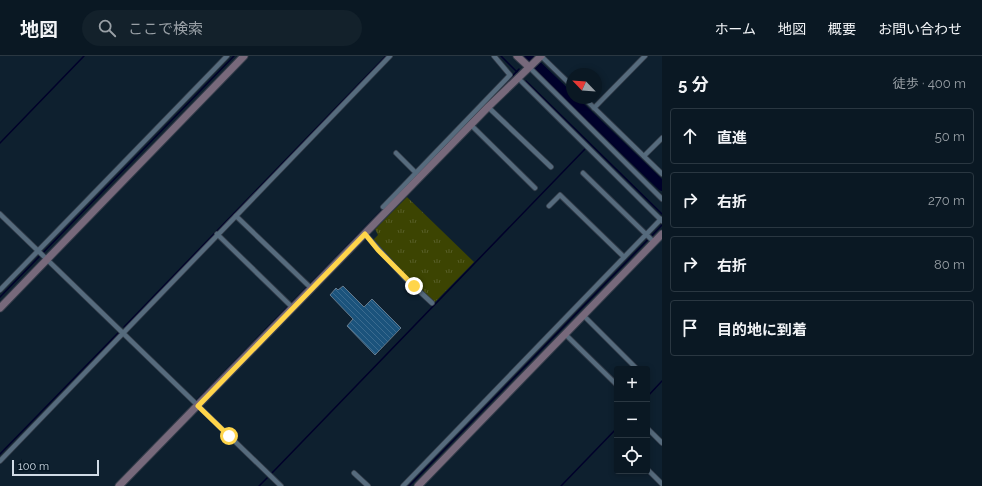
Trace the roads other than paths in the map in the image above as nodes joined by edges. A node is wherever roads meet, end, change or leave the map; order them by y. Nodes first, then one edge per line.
1 (227, 56) edge
2 (244, 56) edge
3 (390, 56) edge
4 (494, 56) edge
5 (517, 56) edge
6 (645, 56) edge
7 (540, 57) edge
8 (530, 67) junction
9 (514, 77) junction
10 (566, 81) edge
11 (590, 104) edge
12 (488, 107) junction
13 (594, 108) junction
14 (470, 122) junction
15 (662, 138) edge
16 (396, 153) dead end
17 (644, 156) junction
18 (551, 167) dead end
19 (419, 173) junction
20 (583, 173) dead end
21 (662, 174) edge
22 (535, 188) dead end
23 (396, 197) junction
24 (662, 198) edge
25 (549, 206) dead end
26 (383, 207) dead end
27 (0, 214) edge
28 (236, 216) junction
29 (661, 220) edge
30 (217, 234) junction
31 (365, 234) junction
32 (662, 234) edge
33 (650, 238) junction
34 (42, 255) junction
35 (629, 258) junction
36 (310, 287) junction
37 (602, 287) junction
38 (0, 290) edge
39 (432, 303) dead end
40 (291, 306) junction
41 (0, 308) edge
42 (578, 314) junction
43 (122, 333) junction
44 (565, 334) junction
45 (541, 351) junction
46 (634, 366) edge
47 (614, 382) edge
48 (505, 388) junction
49 (198, 406) junction
50 (468, 425) junction
51 (650, 433) edge
52 (662, 443) edge
53 (437, 458) junction
54 (0, 461) edge
55 (650, 472) edge
56 (354, 473) dead end
57 (662, 484) edge
58 (119, 486) edge
59 (281, 486) edge
60 (368, 486) edge
61 (403, 486) edge
62 (418, 486) edge

1 - 34 street
2 - 34 street
3 - 28 street
4 - 9 street
5 - 8 street
6 - 13 street
7 - 8 street
7 - 10 street
8 - 9 street
8 - 24 street
9 - 12 street
9 - 14 street
9 - 29 street
11 - 13 street
12 - 14 street
12 - 18 street
13 - 17 street
14 - 19 street
14 - 22 street
15 - 17 street
16 - 19 street
17 - 21 street
19 - 23 street
20 - 33 street
23 - 26 street
23 - 31 street
25 - 35 street
27 - 34 street
28 - 30 street
28 - 36 street
29 - 33 street
30 - 40 street
30 - 43 street
31 - 36 street
31 - 39 street
32 - 33 street
33 - 35 street
33 - 35 street
34 - 38 street
34 - 41 street
34 - 43 street
35 - 37 street
35 - 37 street
36 - 40 street
37 - 42 street
37 - 42 street
40 - 49 street
42 - 44 street
42 - 45 street
42 - 46 street
43 - 49 street
43 - 54 street
44 - 45 street
44 - 47 street
45 - 48 street
45 - 48 street
48 - 50 street
48 - 50 street
49 - 58 street
49 - 59 street
50 - 53 street
50 - 53 street
51 - 52 street
53 - 61 street
53 - 62 street
55 - 57 street
56 - 60 street

